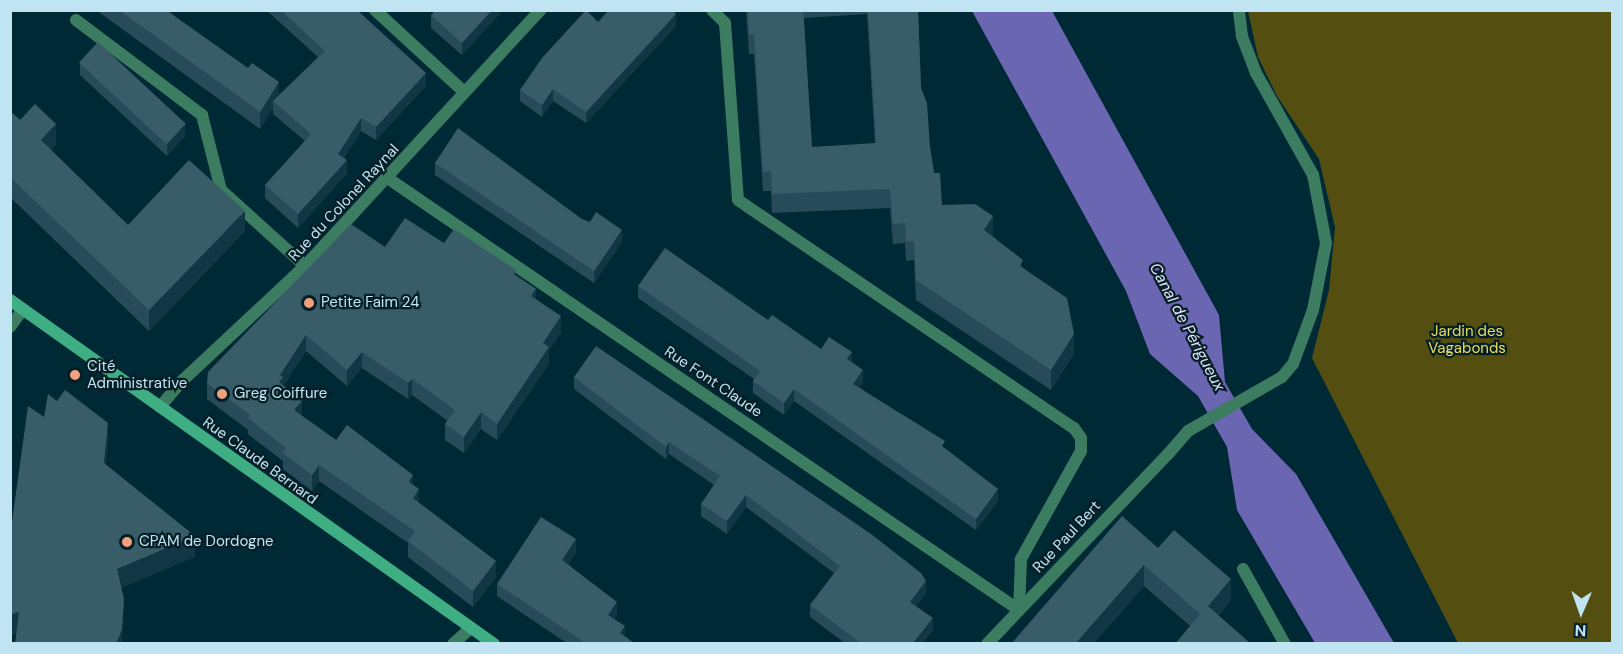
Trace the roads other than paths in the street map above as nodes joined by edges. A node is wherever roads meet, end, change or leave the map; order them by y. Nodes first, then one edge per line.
1 (375, 10) edge
2 (540, 10) edge
3 (712, 10) edge
4 (1239, 10) edge
5 (76, 20) dead end
6 (463, 92) junction
7 (389, 179) junction
8 (305, 266) junction
9 (10, 300) edge
10 (23, 309) junction
11 (10, 327) edge
12 (160, 407) junction
13 (1243, 568) dead end
14 (1019, 610) junction
15 (471, 628) junction
16 (453, 644) edge
17 (494, 644) edge
18 (987, 644) edge
19 (1285, 644) edge

1 - 6 street
2 - 6 street, Rue du Colonel Raynal
3 - 14 street
4 - 14 street, Rue Paul Bert
5 - 8 street
6 - 7 street, Rue du Colonel Raynal
7 - 8 street, Rue du Colonel Raynal
7 - 14 street, Rue Font Claude
8 - 12 street, Rue du Colonel Raynal
9 - 10 main road, Rue Claude Bernard
10 - 11 street
10 - 12 main road, Rue Claude Bernard
12 - 15 main road, Rue Claude Bernard
13 - 19 street
14 - 18 street, Rue Paul Bert
15 - 16 street
15 - 17 main road, Rue Claude Bernard

